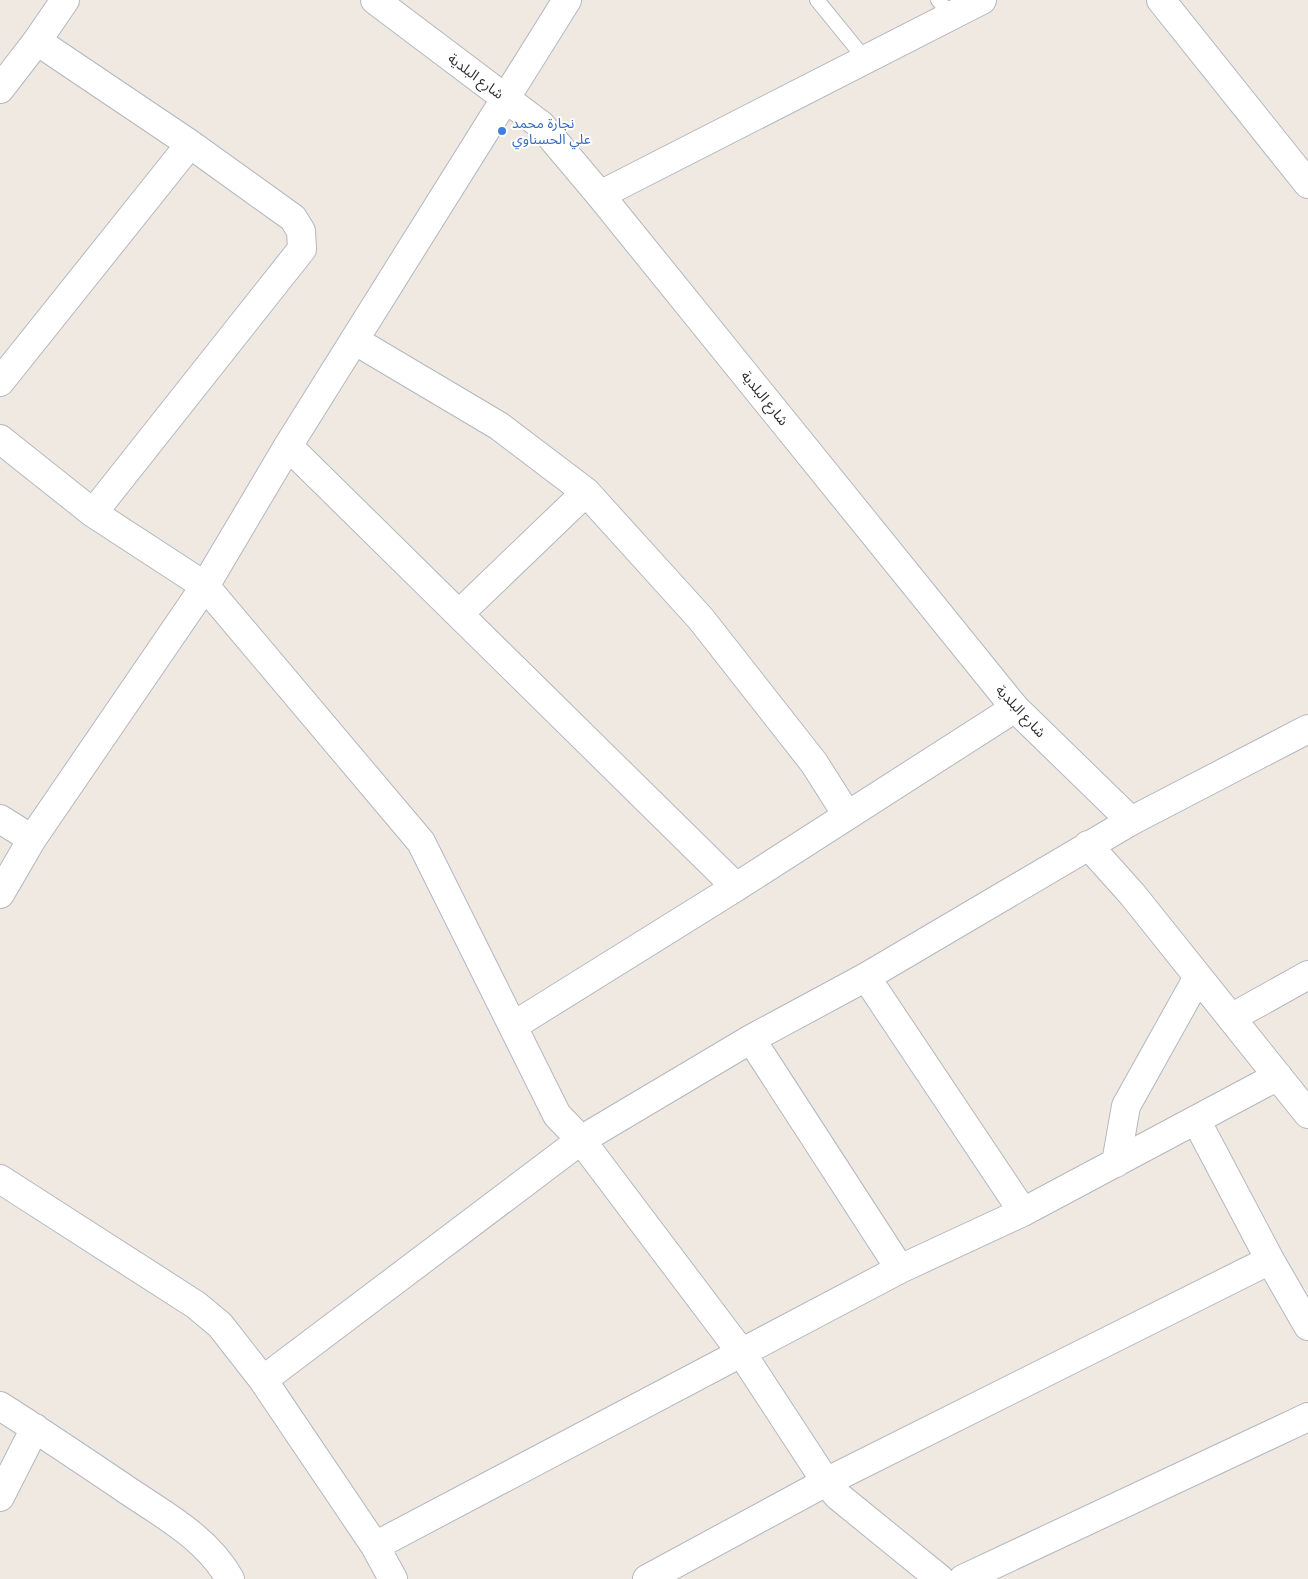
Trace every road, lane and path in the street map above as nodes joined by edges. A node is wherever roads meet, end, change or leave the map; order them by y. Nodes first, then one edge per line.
1 (65, 0) edge
2 (375, 0) edge
3 (567, 0) edge
4 (817, 0) edge
5 (982, 0) edge
6 (1160, 0) edge
7 (945, 8) edge
8 (37, 41) junction
9 (865, 59) junction
10 (0, 89) edge
11 (506, 98) junction
12 (190, 144) junction
13 (1308, 184) edge
14 (600, 195) junction
15 (354, 340) junction
16 (0, 382) edge
17 (0, 439) edge
18 (288, 446) junction
19 (586, 492) junction
20 (93, 512) junction
21 (205, 586) junction
22 (459, 614) junction
23 (1015, 708) junction
24 (1308, 729) edge
25 (847, 815) junction
26 (0, 819) edge
27 (1131, 822) junction
28 (32, 838) junction
29 (1088, 845) junction
30 (736, 887) junction
31 (0, 894) edge
32 (1308, 975) edge
33 (866, 977) junction
34 (1198, 977) junction
35 (1231, 1018) junction
36 (513, 1026) junction
37 (751, 1040) junction
38 (1278, 1076) junction
39 (1308, 1114) edge
40 (1196, 1120) junction
41 (581, 1140) junction
42 (1116, 1163) junction
43 (0, 1179) edge
44 (1023, 1212) junction
45 (1270, 1260) junction
46 (900, 1270) junction
47 (1308, 1326) edge
48 (741, 1352) junction
49 (263, 1380) junction
50 (0, 1406) edge
51 (1308, 1417) edge
52 (36, 1428) junction
53 (826, 1482) junction
54 (0, 1497) edge
55 (375, 1546) junction
56 (230, 1579) edge
57 (393, 1579) edge
58 (647, 1579) edge
59 (940, 1579) edge
60 (963, 1579) edge

1 - 8 street
2 - 11 street, شارع البلدية
3 - 11 street
4 - 9 lane
5 - 7 street
6 - 13 street
7 - 9 street
8 - 10 street
8 - 12 street
9 - 14 street
11 - 14 street, شارع البلدية
11 - 15 street
12 - 16 street
12 - 20 street
14 - 23 street, شارع البلدية
15 - 18 street
15 - 19 street
17 - 20 street
18 - 21 street
18 - 22 street
19 - 22 street
19 - 25 street
20 - 21 street
21 - 28 street
21 - 36 street
22 - 30 street
23 - 25 street
23 - 27 street, شارع البلدية
24 - 27 street
25 - 30 street
26 - 28 street
27 - 29 street
28 - 31 street
29 - 33 street
29 - 34 street
30 - 36 street
32 - 35 street
33 - 37 street
33 - 44 street
34 - 35 street
34 - 42 street
35 - 38 street
36 - 41 street
37 - 41 street
37 - 46 street
38 - 39 street
38 - 40 street
40 - 42 street
40 - 45 street
41 - 48 street
41 - 49 street
42 - 44 street
43 - 49 street
44 - 46 street
45 - 47 street
45 - 53 street
46 - 48 street
48 - 53 street
48 - 55 street
49 - 55 street
50 - 52 street
51 - 60 street
52 - 54 street
52 - 56 street
53 - 58 street
53 - 59 street
55 - 57 street

